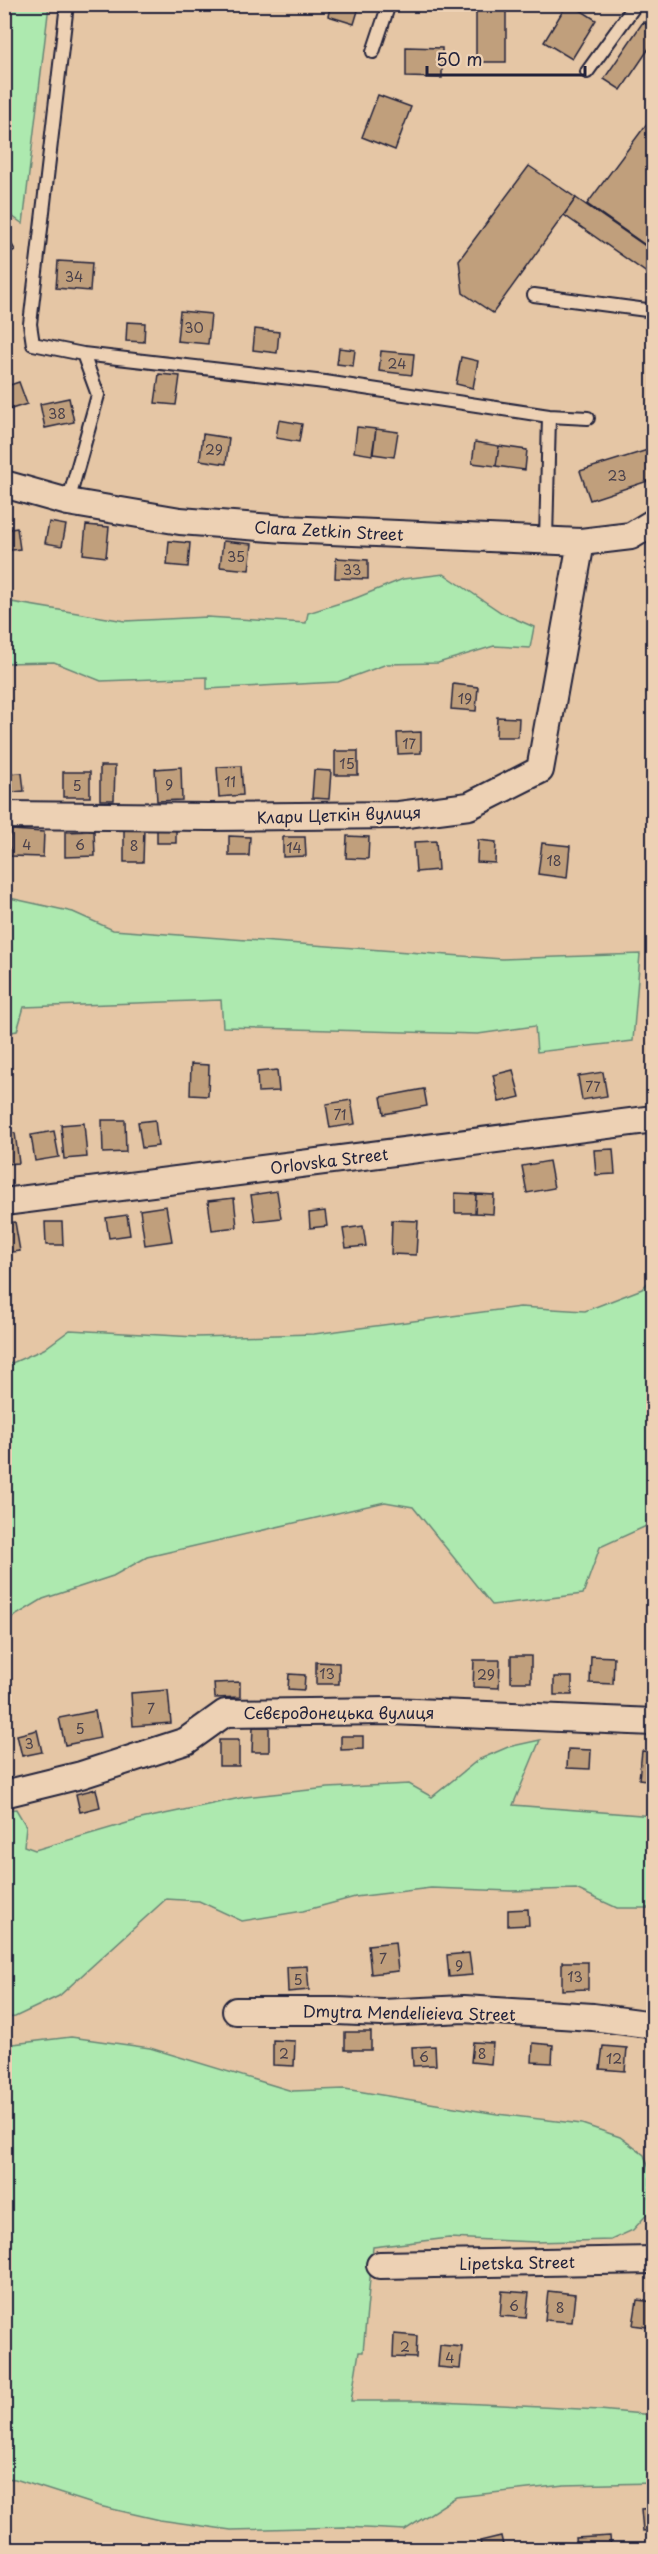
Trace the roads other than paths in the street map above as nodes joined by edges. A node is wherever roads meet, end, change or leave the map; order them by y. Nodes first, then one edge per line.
1 (68, 4) edge
2 (389, 4) edge
3 (636, 4) edge
4 (374, 52) dead end
5 (587, 72) dead end
6 (534, 296) dead end
7 (654, 311) edge
8 (83, 354) junction
9 (549, 416) junction
10 (588, 418) dead end
11 (4, 484) edge
12 (68, 502) junction
13 (654, 522) edge
14 (546, 540) junction
15 (581, 542) junction
16 (4, 815) edge
17 (654, 1119) edge
18 (4, 1202) edge
19 (654, 1722) edge
20 (4, 1794) edge
21 (236, 2011) dead end
22 (654, 2025) edge
23 (654, 2260) edge
24 (380, 2265) dead end

1 - 8 lane
2 - 4 lane
3 - 5 lane
6 - 7 lane
8 - 9 lane
8 - 12 lane
9 - 10 lane
9 - 14 lane
11 - 12 street, Clara Zetkin Street
12 - 14 street, Clara Zetkin Street
13 - 15 street, Clara Zetkin Street
14 - 15 street, Clara Zetkin Street
15 - 16 street, Клари Цеткін вулиця
17 - 18 street, Orlovska Street
19 - 20 street, Сєвєродонецька вулиця
21 - 22 street, Dmytra Mendelieieva Street
23 - 24 street, Lipetska Street

